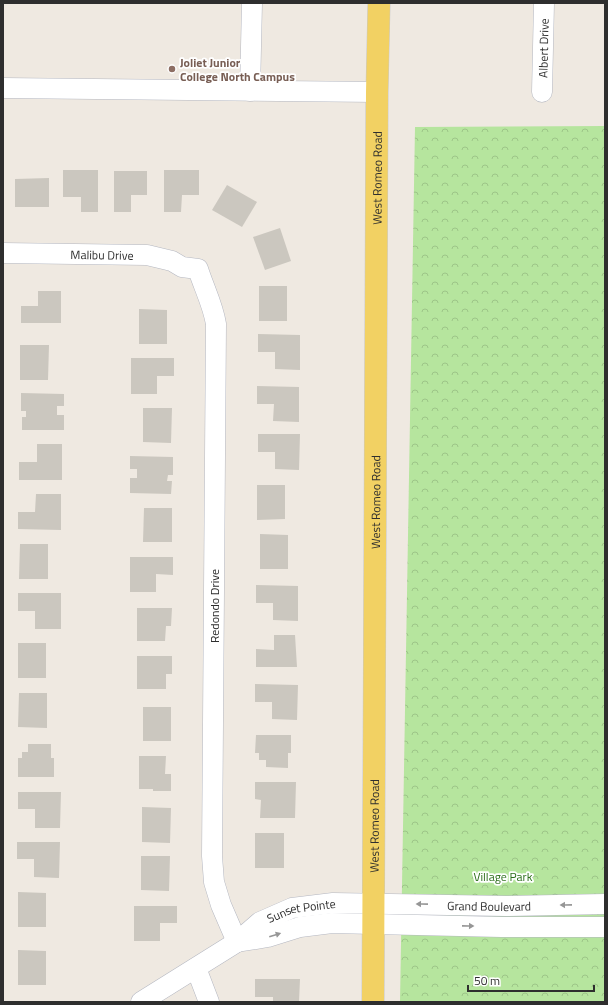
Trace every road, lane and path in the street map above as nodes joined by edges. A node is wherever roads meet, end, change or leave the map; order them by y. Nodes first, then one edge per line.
1 (252, 3) edge
2 (379, 3) edge
3 (544, 3) edge
4 (3, 88) edge
5 (250, 91) junction
6 (377, 92) junction
7 (542, 92) dead end
8 (3, 253) edge
9 (198, 270) joint
10 (605, 904) edge
11 (373, 914) junction
12 (605, 927) edge
13 (237, 942) junction
14 (196, 968) junction
15 (146, 1001) edge
16 (209, 1002) edge
17 (373, 1002) edge

1 - 5 street
2 - 6 main road, West Romeo Road
3 - 7 street, Albert Drive
4 - 5 street
5 - 6 street
6 - 11 main road, West Romeo Road
8 - 9 street, Malibu Drive
9 - 13 street, Redondo Drive
10 -> 11 street, Grand Boulevard
11 -> 12 street, Grand Boulevard
11 - 13 street, Sunset Pointe
11 - 17 main road, West Romeo Road
13 - 14 street, Sunset Pointe
14 - 15 street, Sunset Pointe
14 - 16 street

